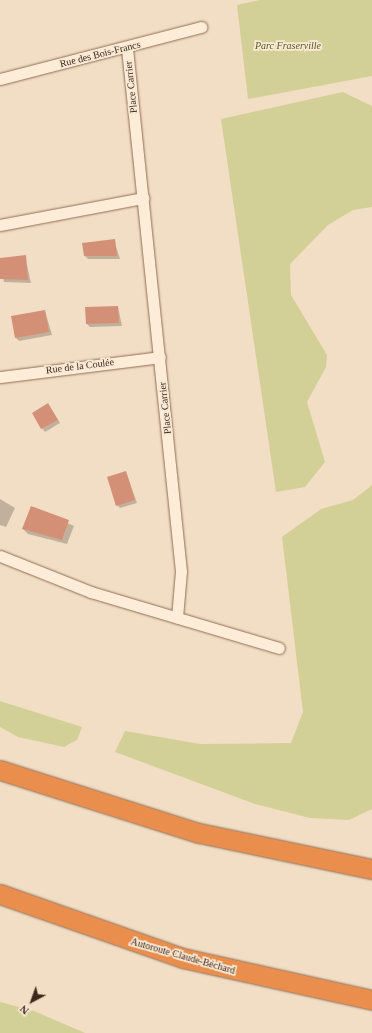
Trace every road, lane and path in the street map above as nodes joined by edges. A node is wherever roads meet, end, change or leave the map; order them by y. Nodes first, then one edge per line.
1 (200, 27) dead end
2 (127, 48) junction
3 (0, 78) edge
4 (143, 198) junction
5 (0, 225) edge
6 (160, 357) junction
7 (0, 377) edge
8 (0, 556) edge
9 (177, 618) junction
10 (279, 648) dead end
11 (0, 770) edge
12 (372, 869) edge
13 (0, 894) edge
14 (372, 1000) edge

1 - 2 street, Rue des Bois-Francs
2 - 3 street, Rue des Bois-Francs
2 - 4 street, Place Carrier
4 - 5 street
4 - 6 street, Place Carrier
6 - 7 street, Rue de la Coulée
6 - 9 street, Place Carrier
8 - 9 street
9 - 10 street
11 - 12 highway
13 - 14 highway, Autoroute Claude-Béchard

